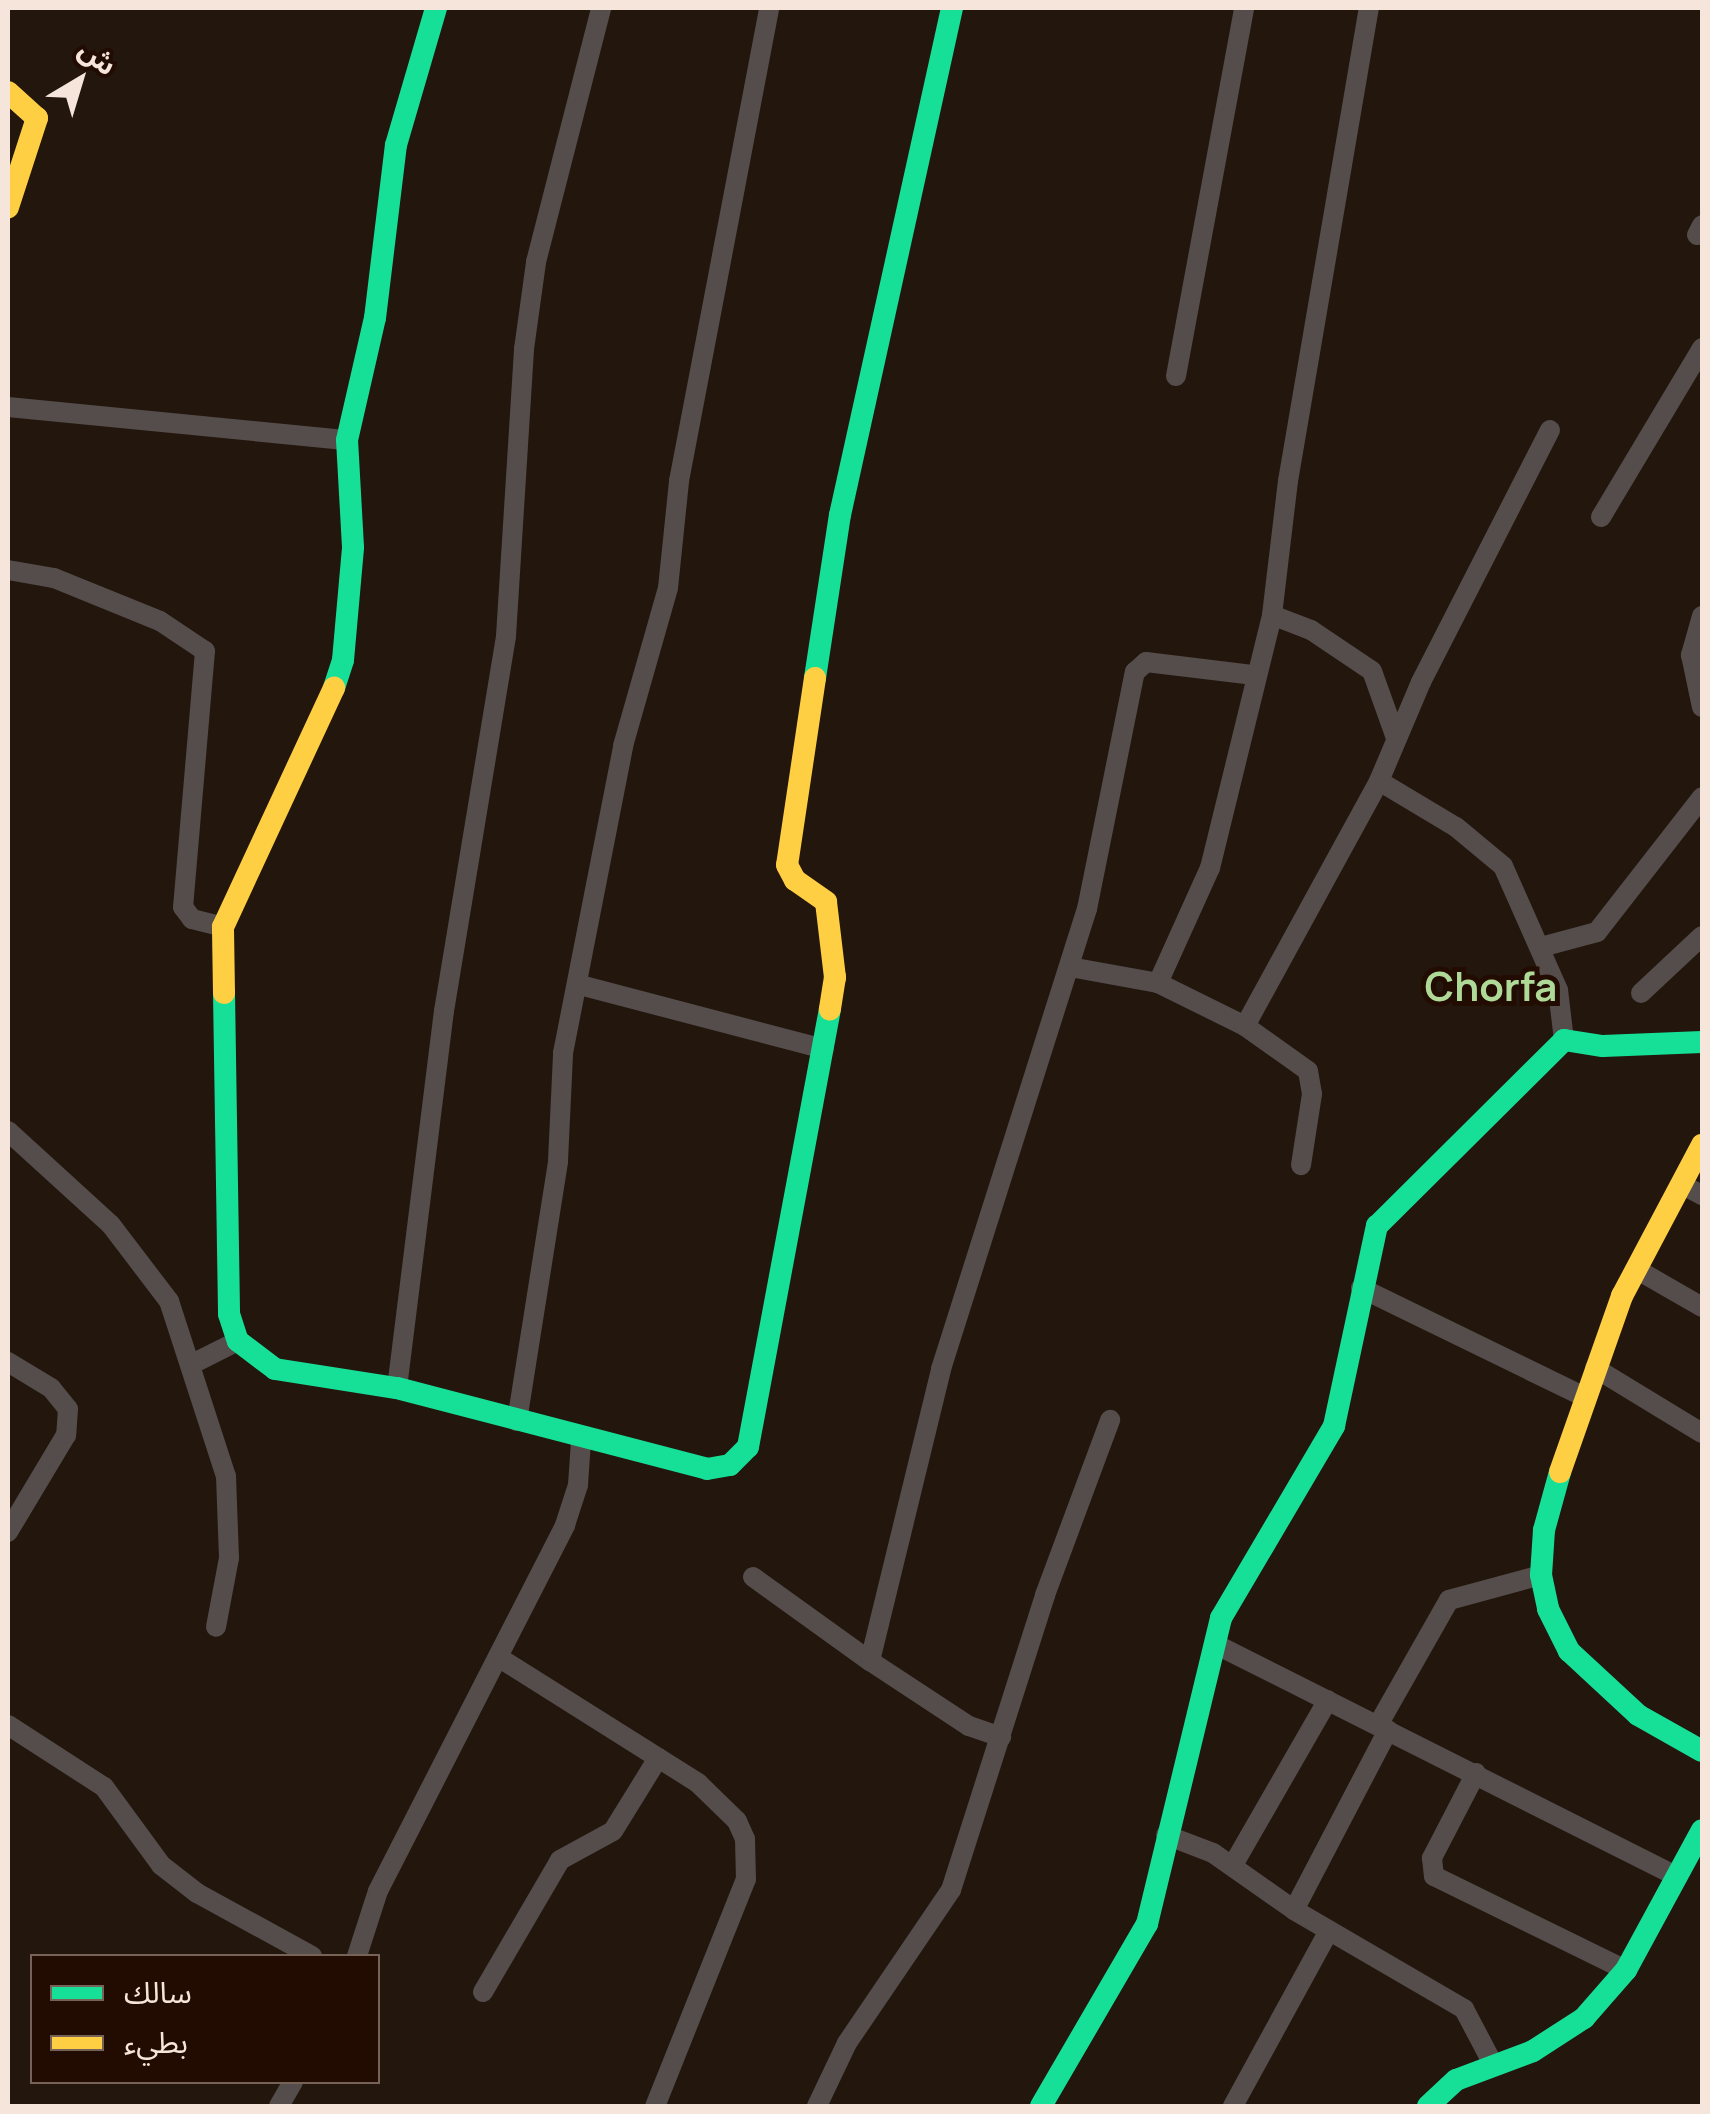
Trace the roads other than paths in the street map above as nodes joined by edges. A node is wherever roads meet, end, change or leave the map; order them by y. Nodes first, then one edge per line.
1 (436, 8) edge
2 (601, 8) edge
3 (769, 8) edge
4 (952, 8) edge
5 (1244, 8) edge
6 (1369, 8) edge
7 (8, 92) edge
8 (13, 178) edge
9 (8, 207) edge
10 (1702, 350) edge
11 (1176, 376) dead end
12 (8, 407) edge
13 (1550, 430) dead end
14 (347, 440) junction
15 (1601, 516) dead end
16 (8, 570) edge
17 (1272, 615) junction
18 (1702, 616) edge
19 (1254, 674) junction
20 (1702, 707) edge
21 (1396, 738) junction
22 (1379, 781) junction
23 (1702, 797) edge
24 (223, 927) junction
25 (1702, 936) edge
26 (1541, 947) junction
27 (1070, 967) junction
28 (1158, 982) junction
29 (580, 985) junction
30 (1641, 993) dead end
31 (1245, 1026) junction
32 (1564, 1040) junction
33 (1702, 1042) edge
34 (824, 1049) junction
35 (8, 1131) edge
36 (1702, 1146) edge
37 (1300, 1165) dead end
38 (1681, 1184) junction
39 (1702, 1195) edge
40 (1636, 1269) junction
41 (1362, 1288) junction
42 (1702, 1307) edge
43 (238, 1340) junction
44 (8, 1362) edge
45 (192, 1364) junction
46 (1595, 1368) junction
47 (397, 1388) junction
48 (1582, 1396) junction
49 (1110, 1420) dead end
50 (517, 1421) junction
51 (1702, 1432) edge
52 (580, 1441) junction
53 (8, 1532) edge
54 (1541, 1575) junction
55 (753, 1577) dead end
56 (216, 1627) dead end
57 (1215, 1644) junction
58 (498, 1657) junction
59 (870, 1661) junction
60 (1328, 1700) junction
61 (8, 1725) edge
62 (1383, 1728) junction
63 (1001, 1737) junction
64 (1702, 1750) edge
65 (658, 1758) junction
66 (1476, 1773) junction
67 (1702, 1830) edge
68 (1166, 1835) junction
69 (1232, 1865) junction
70 (1678, 1876) junction
71 (1294, 1910) junction
72 (1329, 1931) junction
73 (308, 1954) edge
74 (358, 1954) edge
75 (1626, 1970) junction
76 (483, 1992) dead end
77 (1494, 2066) junction
78 (292, 2084) edge
79 (279, 2106) edge
80 (655, 2106) edge
81 (817, 2106) edge
82 (1040, 2106) edge
83 (1233, 2106) edge
84 (1428, 2106) edge

1 - 14 street
2 - 47 street
3 - 29 street
4 - 34 street
5 - 11 street
6 - 17 street
7 - 8 street
8 - 9 street
10 - 15 street
12 - 14 street
13 - 21 street
14 - 24 street
16 - 24 street
17 - 19 street
17 - 21 street
18 - 20 street
19 - 27 street
19 - 28 street
21 - 22 street
22 - 26 street
22 - 31 street
23 - 26 street
24 - 43 street
25 - 30 street
26 - 32 street
27 - 28 street
27 - 59 street
28 - 31 street
29 - 34 street
29 - 50 street
31 - 37 street
32 - 33 street
32 - 41 street
34 - 52 street
35 - 45 street
36 - 38 street
38 - 39 street
38 - 40 street
40 - 42 street
40 - 46 street
41 - 48 street
41 - 57 street
43 - 45 street
43 - 47 street
44 - 53 street
45 - 56 street
46 - 48 street
46 - 51 street
47 - 50 street
48 - 54 street
49 - 63 street
50 - 52 street
52 - 58 street
54 - 62 street
54 - 64 street
55 - 59 street
57 - 60 street
57 - 68 street
58 - 65 street
58 - 74 street
59 - 63 street
60 - 62 street
60 - 69 street
61 - 73 street
62 - 66 street
62 - 71 street
63 - 81 street
65 - 76 street
65 - 80 street
66 - 70 street
66 - 75 street
67 - 70 street
68 - 69 street
68 - 82 street
69 - 71 street
70 - 75 street
71 - 72 street
72 - 77 street
72 - 83 street
75 - 77 street
77 - 84 street
78 - 79 street

